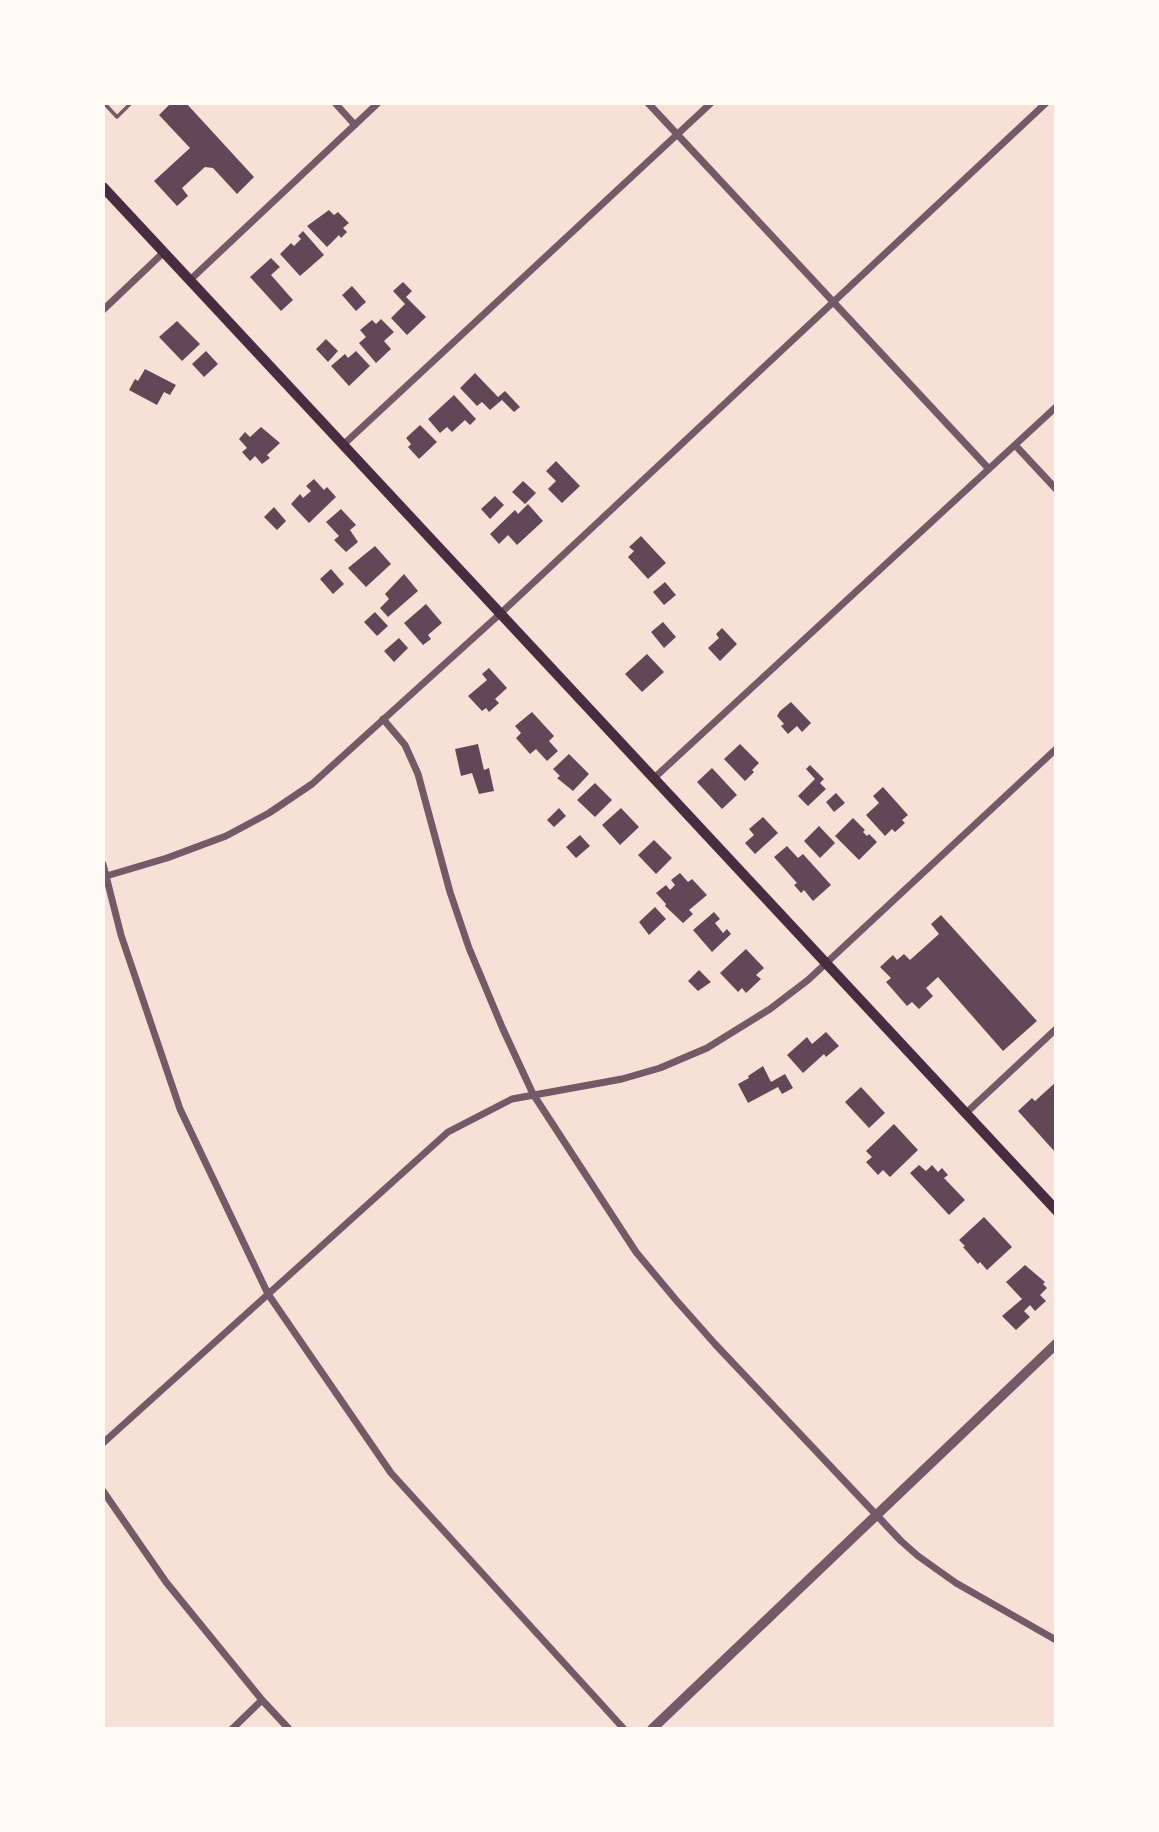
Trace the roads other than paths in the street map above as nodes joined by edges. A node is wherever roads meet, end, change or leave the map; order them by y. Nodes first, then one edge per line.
1 (104, 103) edge
2 (131, 103) edge
3 (335, 103) edge
4 (378, 103) edge
5 (648, 103) edge
6 (711, 103) edge
7 (1046, 103) edge
8 (355, 125) junction
9 (677, 134) junction
10 (103, 187) edge
11 (164, 252) junction
12 (190, 280) junction
13 (834, 302) junction
14 (103, 310) edge
15 (1056, 407) edge
16 (343, 445) junction
17 (1015, 445) junction
18 (989, 469) junction
19 (1056, 489) edge
20 (500, 613) junction
21 (383, 719) junction
22 (1056, 749) edge
23 (653, 779) junction
24 (103, 864) edge
25 (105, 876) edge
26 (825, 964) junction
27 (1056, 1029) edge
28 (533, 1094) junction
29 (965, 1113) junction
30 (1056, 1210) edge
31 (268, 1294) junction
32 (1056, 1344) edge
33 (103, 1443) edge
34 (103, 1491) edge
35 (877, 1516) junction
36 (1056, 1640) edge
37 (262, 1700) junction
38 (232, 1729) edge
39 (289, 1729) edge
40 (624, 1729) edge
41 (652, 1729) edge

1 - 2 lane
3 - 8 street
4 - 8 street
5 - 9 street
6 - 9 street
7 - 13 street
8 - 12 street
9 - 13 street
9 - 16 street
10 - 11 main road
11 - 12 main road
11 - 14 street
12 - 16 main road
13 - 18 street
13 - 20 street
15 - 17 street
16 - 20 main road
17 - 18 street
17 - 19 street
18 - 23 street
20 - 21 street
20 - 23 main road
21 - 25 street
21 - 28 street
22 - 26 street
23 - 26 main road
24 - 25 street
25 - 31 street
26 - 28 street
26 - 29 main road
27 - 29 street
28 - 31 street
28 - 35 street
29 - 30 main road
31 - 33 street
31 - 40 street
32 - 35 street
34 - 37 street
35 - 36 street
35 - 41 street
37 - 38 street
37 - 39 street

